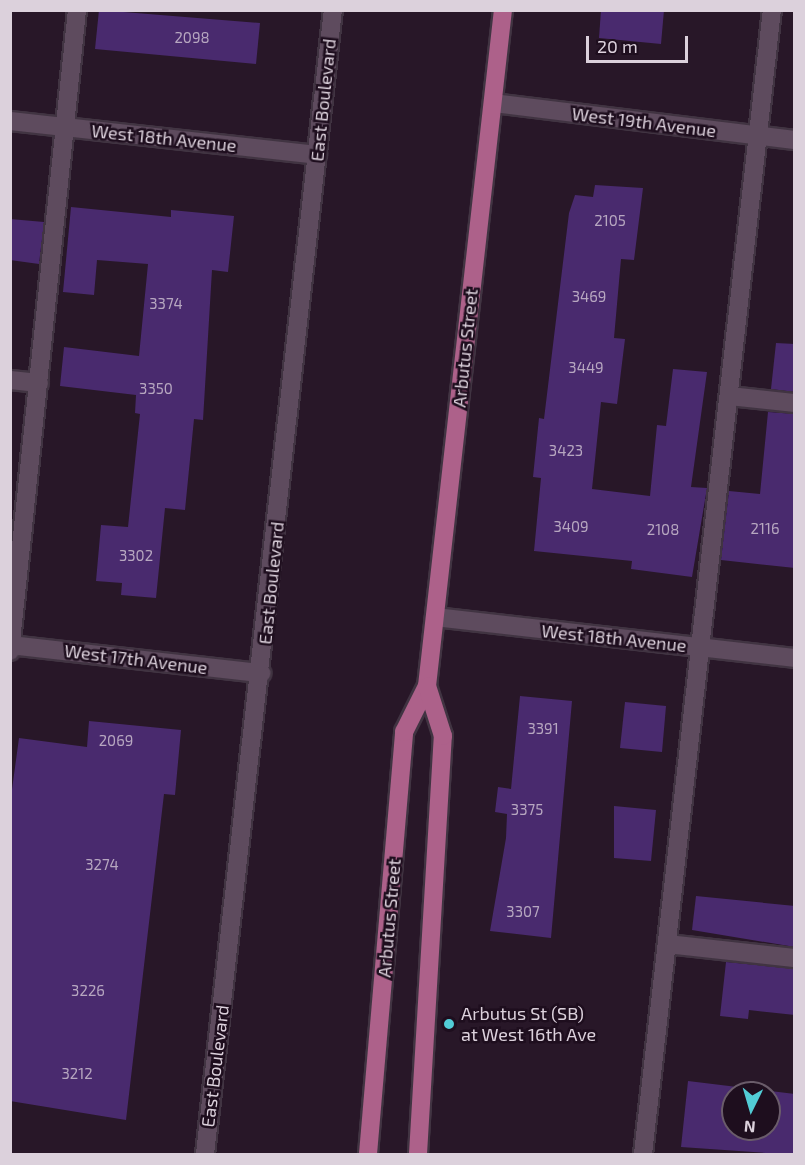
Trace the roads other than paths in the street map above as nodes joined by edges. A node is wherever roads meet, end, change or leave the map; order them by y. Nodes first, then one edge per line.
1 (77, 10) edge
2 (333, 10) edge
3 (503, 10) edge
4 (772, 10) edge
5 (493, 103) junction
6 (10, 121) edge
7 (66, 127) junction
8 (758, 136) junction
9 (795, 140) edge
10 (317, 155) junction
11 (10, 380) edge
12 (39, 383) junction
13 (729, 396) junction
14 (795, 403) edge
15 (435, 617) junction
16 (11, 645) edge
17 (701, 648) junction
18 (10, 651) edge
19 (795, 658) edge
20 (261, 673) junction
21 (427, 686) junction
22 (667, 944) junction
23 (795, 958) edge
24 (205, 1155) edge
25 (368, 1155) edge
26 (418, 1155) edge
27 (643, 1155) edge

1 - 7 street
2 - 10 street, East Boulevard
3 - 5 main road, Arbutus Street
4 - 8 street
5 - 8 street, West 19th Avenue
5 - 15 main road, Arbutus Street
6 - 7 street, West 18th Avenue
7 - 10 street, West 18th Avenue
7 - 12 street
8 - 9 street, West 19th Avenue
8 - 13 street
10 - 20 street, East Boulevard
11 - 12 street
12 - 16 street
13 - 14 street
13 - 17 street
15 - 17 street, West 18th Avenue
15 - 21 main road, Arbutus Street
16 - 18 street
16 - 20 street, West 17th Avenue
17 - 19 street, West 18th Avenue
17 - 22 street
20 - 24 street, East Boulevard
21 - 25 main road, Arbutus Street
21 - 26 main road, Arbutus Street
22 - 23 street
22 - 27 street

